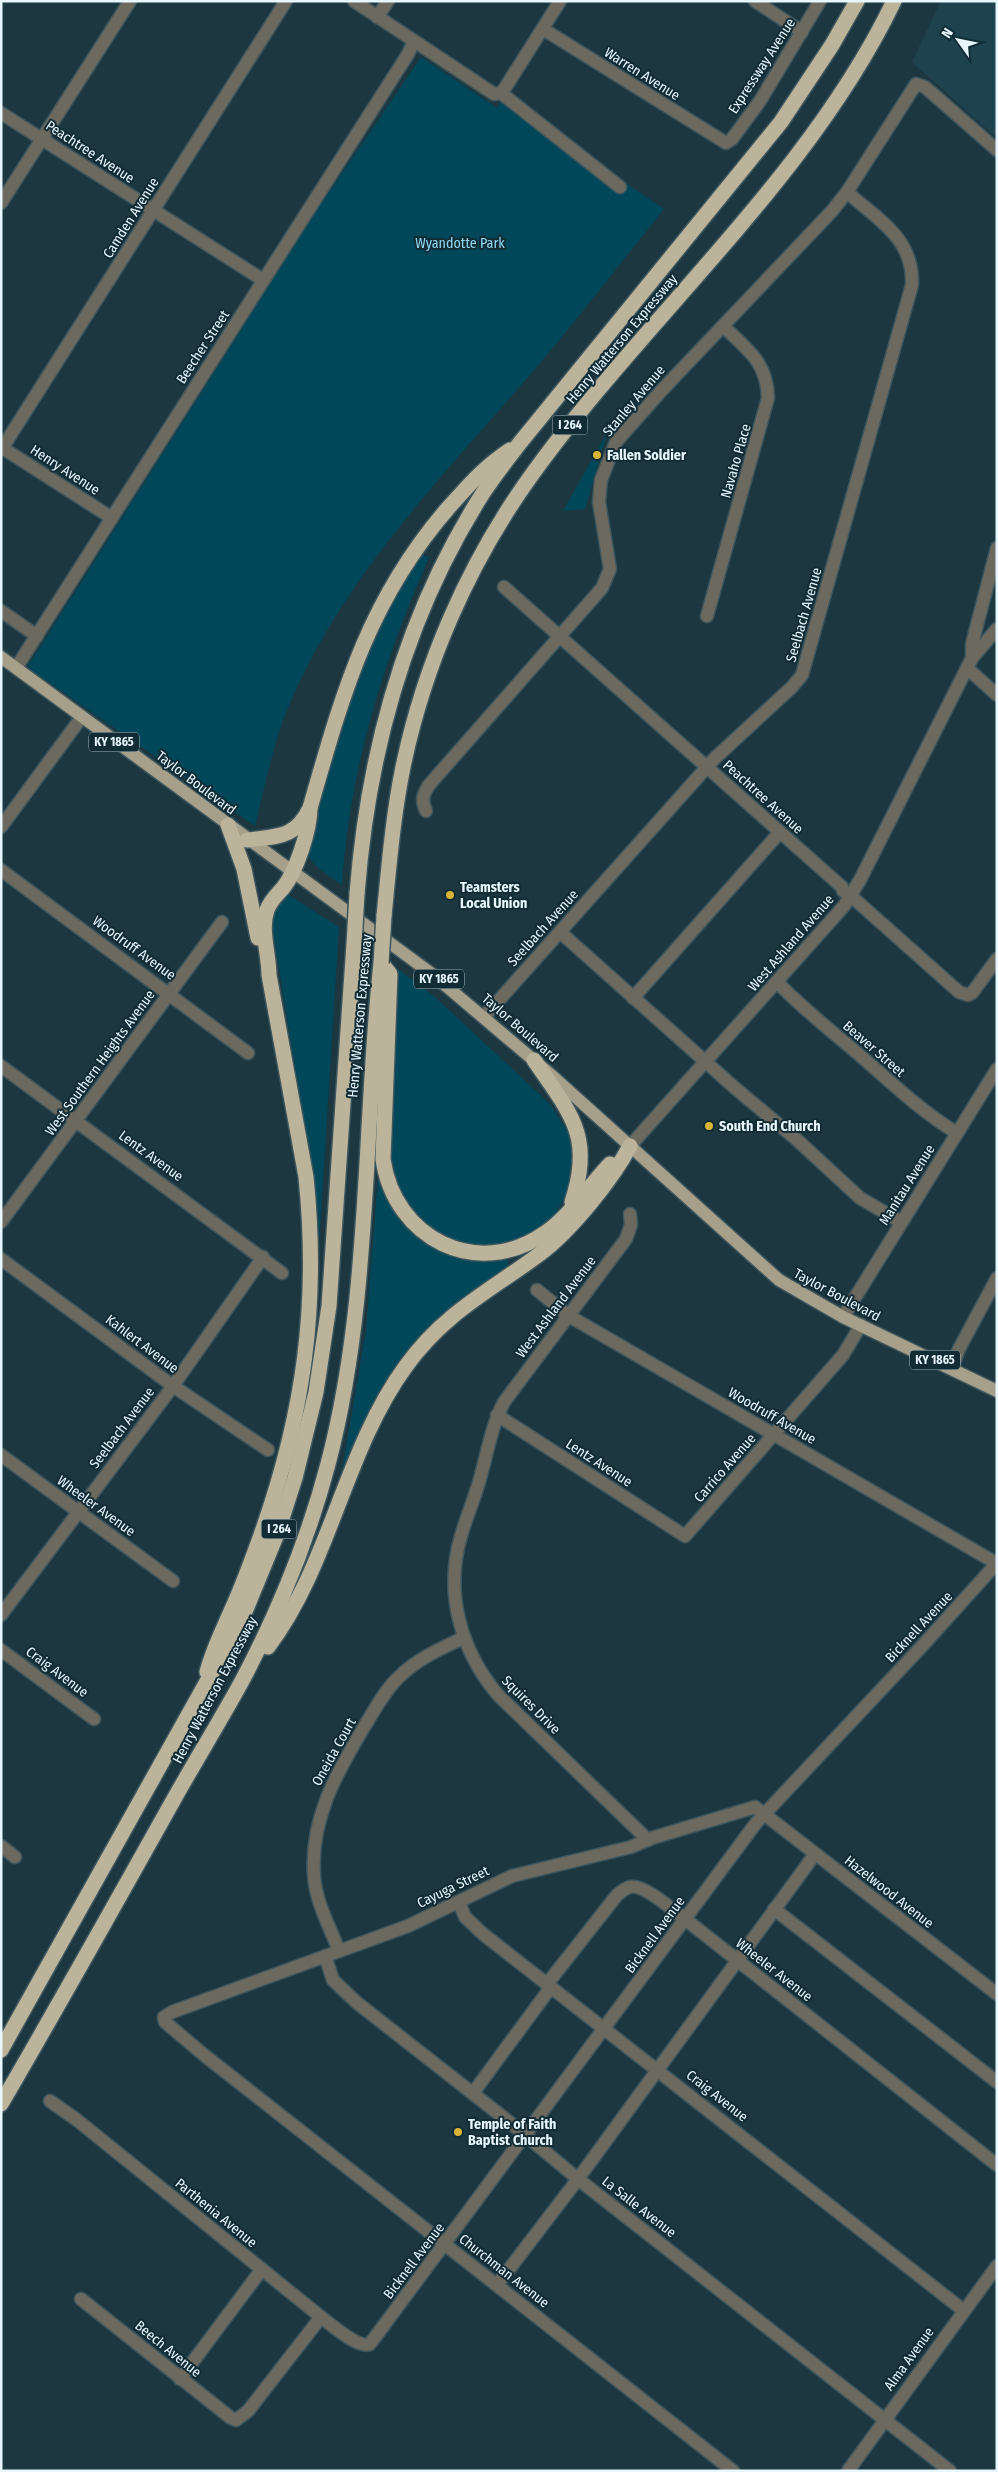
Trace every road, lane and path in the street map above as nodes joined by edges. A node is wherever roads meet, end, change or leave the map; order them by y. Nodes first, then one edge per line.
1 (130, 1) edge
2 (286, 1) edge
3 (354, 1) edge
4 (388, 1) edge
5 (560, 1) edge
6 (755, 1) edge
7 (820, 1) edge
8 (857, 1) edge
9 (894, 1) edge
10 (377, 17) junction
11 (543, 29) junction
12 (802, 32) junction
13 (414, 41) junction
14 (499, 94) junction
15 (1, 113) edge
16 (42, 138) junction
17 (726, 143) joint
18 (997, 150) edge
19 (620, 187) dead end
20 (847, 192) junction
21 (1, 203) edge
22 (154, 210) junction
23 (264, 280) junction
24 (723, 326) junction
25 (519, 444) junction
26 (2, 448) edge
27 (112, 518) junction
28 (997, 548) edge
29 (504, 587) dead end
30 (1, 612) edge
31 (707, 616) dead end
32 (997, 629) edge
33 (37, 636) junction
34 (560, 638) junction
35 (1, 658) edge
36 (969, 663) junction
37 (16, 668) junction
38 (997, 695) edge
39 (81, 718) junction
40 (707, 767) junction
41 (310, 808) junction
42 (426, 811) dead end
43 (228, 825) junction
44 (1, 827) edge
45 (780, 832) junction
46 (247, 840) junction
47 (1, 870) edge
48 (292, 873) junction
49 (851, 896) junction
50 (222, 922) dead end
51 (560, 932) junction
52 (997, 959) edge
53 (381, 963) junction
54 (269, 975) junction
55 (777, 982) junction
56 (170, 993) junction
57 (633, 998) junction
58 (484, 1017) junction
59 (248, 1052) dead end
60 (534, 1060) junction
61 (705, 1062) junction
62 (1, 1066) edge
63 (997, 1069) edge
64 (77, 1120) junction
65 (957, 1133) junction
66 (630, 1146) junction
67 (570, 1208) junction
68 (630, 1214) dead end
69 (1, 1222) edge
70 (901, 1222) junction
71 (263, 1258) junction
72 (1, 1259) edge
73 (282, 1273) dead end
74 (997, 1278) edge
75 (537, 1290) dead end
76 (569, 1316) junction
77 (843, 1317) junction
78 (862, 1325) junction
79 (952, 1368) junction
80 (173, 1386) junction
81 (997, 1391) edge
82 (497, 1415) junction
83 (774, 1434) junction
84 (268, 1450) dead end
85 (1, 1455) edge
86 (78, 1511) junction
87 (685, 1536) joint
88 (997, 1563) edge
89 (173, 1581) dead end
90 (1, 1615) edge
91 (464, 1638) junction
92 (1, 1650) edge
93 (241, 1683) junction
94 (203, 1690) junction
95 (94, 1719) dead end
96 (764, 1813) junction
97 (648, 1840) junction
98 (1, 1846) edge
99 (816, 1854) junction
100 (15, 1856) dead end
101 (459, 1902) junction
102 (774, 1909) junction
103 (685, 1919) junction
104 (339, 1951) junction
105 (325, 1956) junction
106 (737, 1960) junction
107 (549, 1985) junction
108 (997, 1994) edge
109 (164, 2020) joint
110 (605, 2028) junction
111 (1, 2050) edge
112 (657, 2068) junction
113 (997, 2082) edge
114 (473, 2093) junction
115 (50, 2101) dead end
116 (1, 2104) edge
117 (524, 2135) junction
118 (997, 2165) edge
119 (578, 2179) junction
120 (445, 2244) junction
121 (997, 2266) edge
122 (262, 2269) junction
123 (497, 2285) junction
124 (81, 2299) dead end
125 (963, 2310) junction
126 (321, 2316) junction
127 (364, 2346) joint
128 (180, 2379) junction
129 (884, 2419) junction
130 (733, 2470) edge
131 (848, 2471) edge
132 (950, 2471) edge

1 - 16 street
2 - 22 street, Camden Avenue
3 - 10 street
4 - 10 street
5 - 11 street
6 - 12 street
7 - 12 street, Expressway Avenue
8 - 25 highway, Henry Watterson Expressway / I 264
9 - 53 highway, Henry Watterson Expressway / I 264, bridge
10 - 13 street
11 - 14 street
11 - 17 street, Warren Avenue
12 - 17 street, Expressway Avenue
13 - 14 street
13 - 23 street, Beecher Street
14 - 19 street
15 - 16 street, Peachtree Avenue
16 - 21 street
16 - 22 street, Peachtree Avenue
18 - 20 street, Stanley Avenue
20 - 24 street, Stanley Avenue
20 - 40 street, Seelbach Avenue
22 - 23 street, Peachtree Avenue
22 - 26 street, Camden Avenue
23 - 27 street, Beecher Street
24 - 31 street, Navaho Place
24 - 34 street, Stanley Avenue
25 - 41 highway
25 - 94 highway, Henry Watterson Expressway / I 264, bridge
26 - 27 street, Henry Avenue
27 - 33 street, Beecher Street
28 - 36 street
29 - 34 street, Peachtree Avenue
30 - 33 street
32 - 36 street, West Ashland Avenue
33 - 37 street, Beecher Street
34 - 40 street, Peachtree Avenue
34 - 42 street, Stanley Avenue
35 - 37 main road, Taylor Boulevard / KY 1865
36 - 38 street
36 - 49 street, West Ashland Avenue
37 - 39 main road, Taylor Boulevard / KY 1865
39 - 43 main road, Taylor Boulevard / KY 1865
39 - 44 street
40 - 45 street, Peachtree Avenue
40 - 51 street, Seelbach Avenue
41 - 46 highway
41 - 48 highway
43 - 46 main road, Taylor Boulevard / KY 1865
43 - 54 highway
45 - 49 street, Peachtree Avenue
45 - 57 street
46 - 48 main road, Taylor Boulevard / KY 1865
47 - 56 street, Woodruff Avenue
48 - 54 highway
48 - 58 main road, Taylor Boulevard / KY 1865
49 - 52 street, Peachtree Avenue
49 - 55 street, West Ashland Avenue
50 - 56 street, West Southern Heights Avenue
51 - 57 street
51 - 58 street, Seelbach Avenue
53 - 67 highway
53 - 93 highway, Henry Watterson Expressway / I 264
54 - 94 highway
55 - 61 street, West Ashland Avenue
55 - 65 street, Beaver Street
56 - 59 street, Woodruff Avenue
56 - 64 street, West Southern Heights Avenue
57 - 61 street
58 - 60 main road, Taylor Boulevard / KY 1865
60 - 66 main road, Taylor Boulevard / KY 1865
60 - 67 highway
61 - 66 street, West Ashland Avenue
61 - 70 street
62 - 64 street, Lentz Avenue
63 - 65 street, Manitau Avenue
64 - 69 street, West Southern Heights Avenue
64 - 71 street, Lentz Avenue
65 - 70 street, Manitau Avenue
66 - 67 highway
66 - 77 main road, Taylor Boulevard / KY 1865
66 - 93 highway
68 - 76 street, West Ashland Avenue
70 - 77 street, Manitau Avenue
71 - 73 street, Lentz Avenue
71 - 80 street, Seelbach Avenue
72 - 80 street, Kahlert Avenue
74 - 79 street
75 - 76 street, Woodruff Avenue
76 - 82 street, West Ashland Avenue
76 - 83 street, Woodruff Avenue
77 - 78 main road, Taylor Boulevard / KY 1865
78 - 79 main road, Taylor Boulevard / KY 1865
78 - 83 street, Carrico Avenue
79 - 81 main road, Taylor Boulevard / KY 1865
80 - 84 street, Kahlert Avenue
80 - 86 street, Seelbach Avenue
82 - 87 street, Lentz Avenue
82 - 91 street, Squires Drive
83 - 87 street, Carrico Avenue
83 - 88 street, Woodruff Avenue
85 - 86 street, Wheeler Avenue
86 - 89 street, Wheeler Avenue
86 - 90 street, Seelbach Avenue
88 - 96 street, Bicknell Avenue
91 - 97 street, Squires Drive
91 - 104 street, Oneida Court
92 - 95 street, Craig Avenue
93 - 116 highway, Henry Watterson Expressway / I 264
94 - 111 highway, Henry Watterson Expressway / I 264
96 - 97 street, Cayuga Street
96 - 99 street, Hazelwood Avenue
96 - 103 street, Bicknell Avenue
97 - 101 street, Cayuga Street
98 - 100 street
99 - 102 street
99 - 108 street, Hazelwood Avenue
101 - 104 street, Cayuga Street
101 - 107 street, Craig Avenue
102 - 106 street
102 - 113 street
103 - 106 street, Wheeler Avenue
103 - 107 street, Wheeler Avenue
103 - 110 street, Bicknell Avenue
104 - 105 street, Cayuga Street
105 - 109 street, Cayuga Street
105 - 114 street, La Salle Avenue
106 - 112 street
106 - 118 street, Wheeler Avenue
107 - 110 street, Craig Avenue
107 - 114 street
109 - 120 street, Churchman Avenue
110 - 112 street, Craig Avenue
110 - 117 street, Bicknell Avenue
112 - 119 street
112 - 125 street, Craig Avenue
114 - 117 street, La Salle Avenue
115 - 122 street, Parthenia Avenue
117 - 119 street, La Salle Avenue
117 - 120 street, Bicknell Avenue
119 - 123 street
119 - 129 street, La Salle Avenue
120 - 123 street, Churchman Avenue
120 - 127 street, Bicknell Avenue
121 - 125 street, Alma Avenue
122 - 126 street, Parthenia Avenue
122 - 128 street
123 - 130 street, Churchman Avenue
124 - 128 street, Beech Avenue
125 - 129 street, Alma Avenue
126 - 127 street, Parthenia Avenue
126 - 128 street, Beech Avenue
129 - 131 street, Alma Avenue
129 - 132 street, La Salle Avenue

